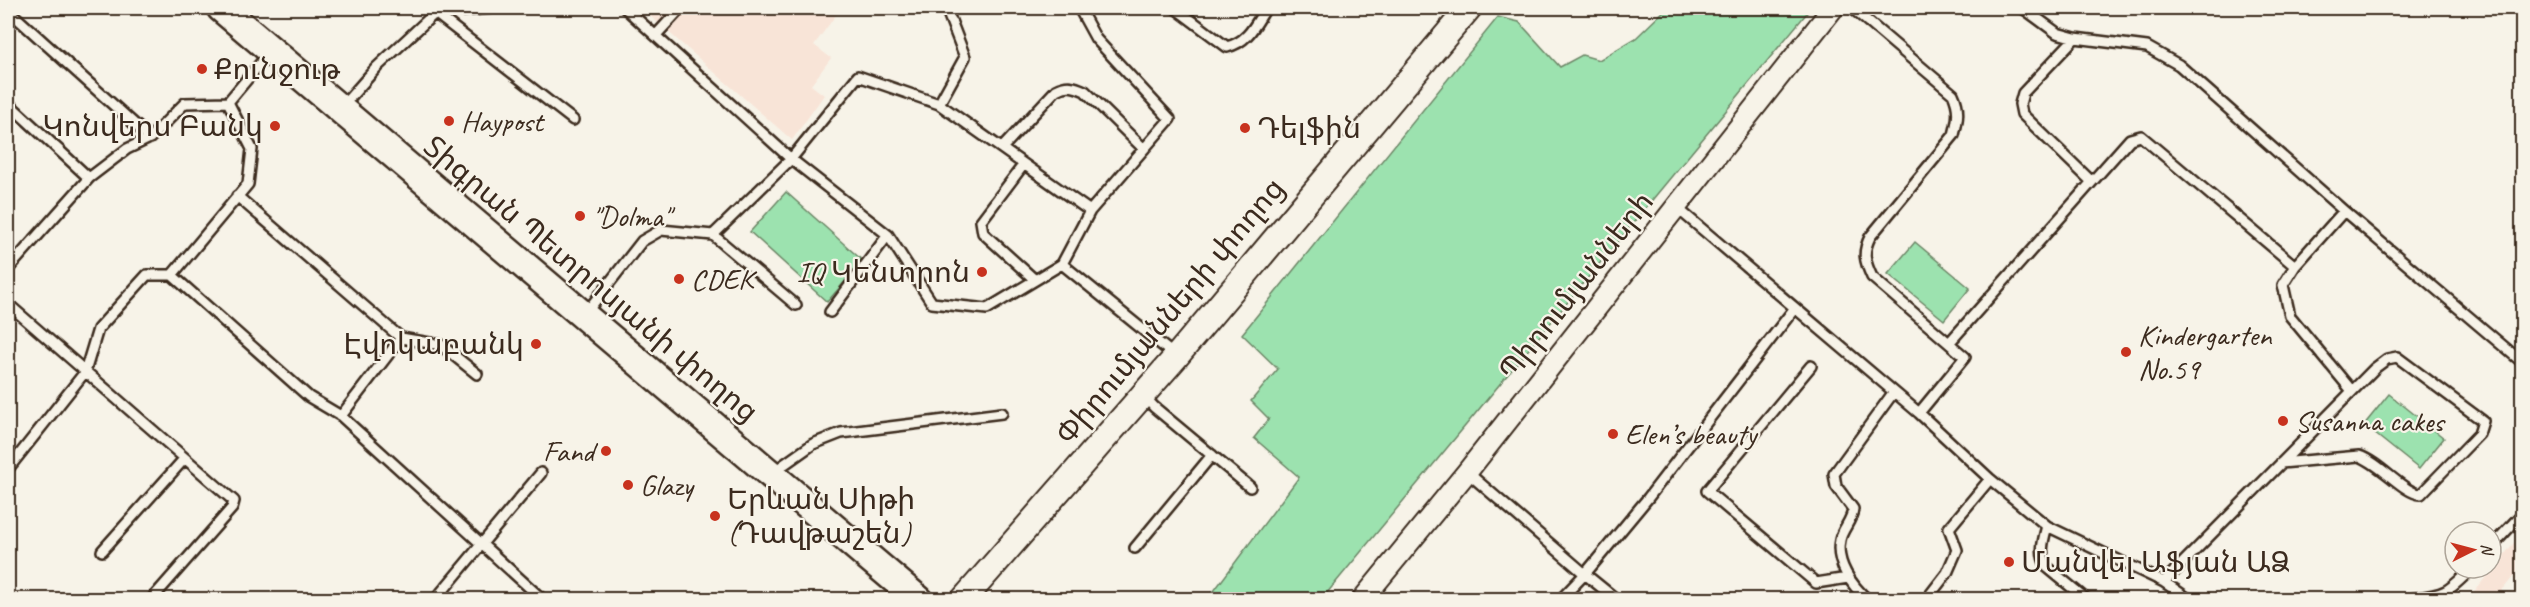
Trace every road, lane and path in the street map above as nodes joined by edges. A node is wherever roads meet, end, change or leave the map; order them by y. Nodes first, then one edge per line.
1 (221, 8) edge
2 (239, 8) edge
3 (492, 8) edge
4 (681, 8) edge
5 (946, 8) edge
6 (1079, 8) edge
7 (1175, 8) edge
8 (1266, 8) edge
9 (1469, 8) edge
10 (1833, 8) edge
11 (1852, 8) edge
12 (2023, 8) edge
13 (631, 9) edge
14 (8, 10) edge
15 (435, 14) junction
16 (656, 35) junction
17 (2074, 38) junction
18 (274, 46) junction
19 (347, 101) junction
20 (228, 102) junction
21 (8, 103) edge
22 (939, 104) junction
23 (573, 120) dead end
24 (150, 138) junction
25 (1002, 148) junction
26 (1144, 149) junction
27 (790, 159) junction
28 (1024, 164) junction
29 (89, 178) junction
30 (2091, 181) junction
31 (237, 196) junction
32 (1676, 207) junction
33 (1090, 211) junction
34 (2344, 211) junction
35 (713, 235) junction
36 (888, 235) junction
37 (1062, 264) junction
38 (2295, 266) junction
39 (8, 269) edge
40 (172, 275) junction
41 (1035, 280) junction
42 (8, 304) edge
43 (796, 305) dead end
44 (1794, 309) junction
45 (586, 312) junction
46 (830, 312) dead end
47 (401, 338) junction
48 (1949, 343) junction
49 (1176, 357) junction
50 (2523, 362) edge
51 (1811, 366) dead end
52 (85, 372) junction
53 (477, 374) dead end
54 (2352, 392) junction
55 (1893, 393) junction
56 (1143, 394) junction
57 (1002, 413) dead end
58 (1919, 413) junction
59 (341, 416) junction
60 (1212, 455) junction
61 (184, 458) junction
62 (2281, 463) junction
63 (779, 468) junction
64 (8, 469) edge
65 (1467, 472) junction
66 (541, 473) dead end
67 (1990, 479) junction
68 (1250, 487) dead end
69 (2523, 514) edge
70 (2047, 526) junction
71 (2503, 535) edge
72 (481, 544) junction
73 (1135, 548) dead end
74 (102, 551) dead end
75 (1584, 574) junction
76 (1848, 578) junction
77 (2460, 580) edge
78 (2164, 582) junction
79 (150, 600) edge
80 (435, 600) edge
81 (543, 600) edge
82 (920, 600) edge
83 (936, 600) edge
84 (963, 600) edge
85 (1362, 600) edge
86 (1560, 600) edge
87 (1617, 600) edge
88 (1868, 600) edge
89 (1926, 600) edge
90 (2087, 600) edge
91 (2190, 600) edge
92 (2404, 600) edge

1 - 18 main road, Տիգրան Պետրոսյանի փողոց
2 - 18 main road, Տիգրան Պետրոսյանի փողոց
3 - 15 lane
4 - 16 lane
5 - 22 lane
6 - 26 lane
7 - 8 lane
9 - 49 street, Փիրումյանների փողոց
10 - 32 street, Պիրումյանների
11 - 48 lane
12 - 17 lane
13 - 16 lane
14 - 24 lane
15 - 19 lane
15 - 23 lane
16 - 27 lane
17 - 30 lane
17 - 34 lane
18 - 19 main road, Տիգրան Պետրոսյանի փողոց
18 - 20 lane
18 - 45 main road, Տիգրան Պետրոսյանի փողոց
19 - 45 main road, Տիգրան Պետրոսյանի փողոց
20 - 24 lane
20 - 31 lane
21 - 29 lane
22 - 25 lane
22 - 27 lane
24 - 29 lane
25 - 26 lane
25 - 28 lane
26 - 33 lane
27 - 35 lane
27 - 36 lane
28 - 33 lane
28 - 41 lane
29 - 39 lane
30 - 38 lane
30 - 48 lane
31 - 40 lane
31 - 47 lane
32 - 44 lane
32 - 65 street, Պիրումյանների
33 - 37 lane
34 - 38 lane
34 - 50 lane
35 - 43 lane
35 - 45 lane
36 - 41 lane
36 - 46 lane
37 - 41 lane
37 - 49 lane
38 - 54 lane
40 - 52 lane
40 - 59 lane
42 - 52 lane
44 - 55 lane
44 - 75 lane
45 - 63 main road, Տիգրան Պետրոսյանի փողոց
45 - 82 main road, Տիգրան Պետրոսյանի փողոց
47 - 53 lane
47 - 59 lane
48 - 58 lane
49 - 56 street, Փիրումյանների փողոց
51 - 76 lane
52 - 61 lane
52 - 64 lane
54 - 62 lane
54 - 62 lane
55 - 58 lane
55 - 76 lane
56 - 60 lane
56 - 84 street, Փիրումյանների փողոց
57 - 63 lane
58 - 67 lane
59 - 72 lane
60 - 68 lane
60 - 73 lane
61 - 74 lane
61 - 79 lane
62 - 78 lane
63 - 83 main road, Տիգրան Պետրոսյանի փողոց
65 - 75 lane
65 - 85 street, Պիրումյանների
66 - 72 lane
67 - 70 lane
67 - 89 lane
69 - 71 lane
70 - 78 lane
70 - 90 lane
72 - 80 lane
72 - 81 lane
75 - 86 lane
75 - 87 lane
76 - 88 lane
77 - 92 lane
78 - 91 lane

